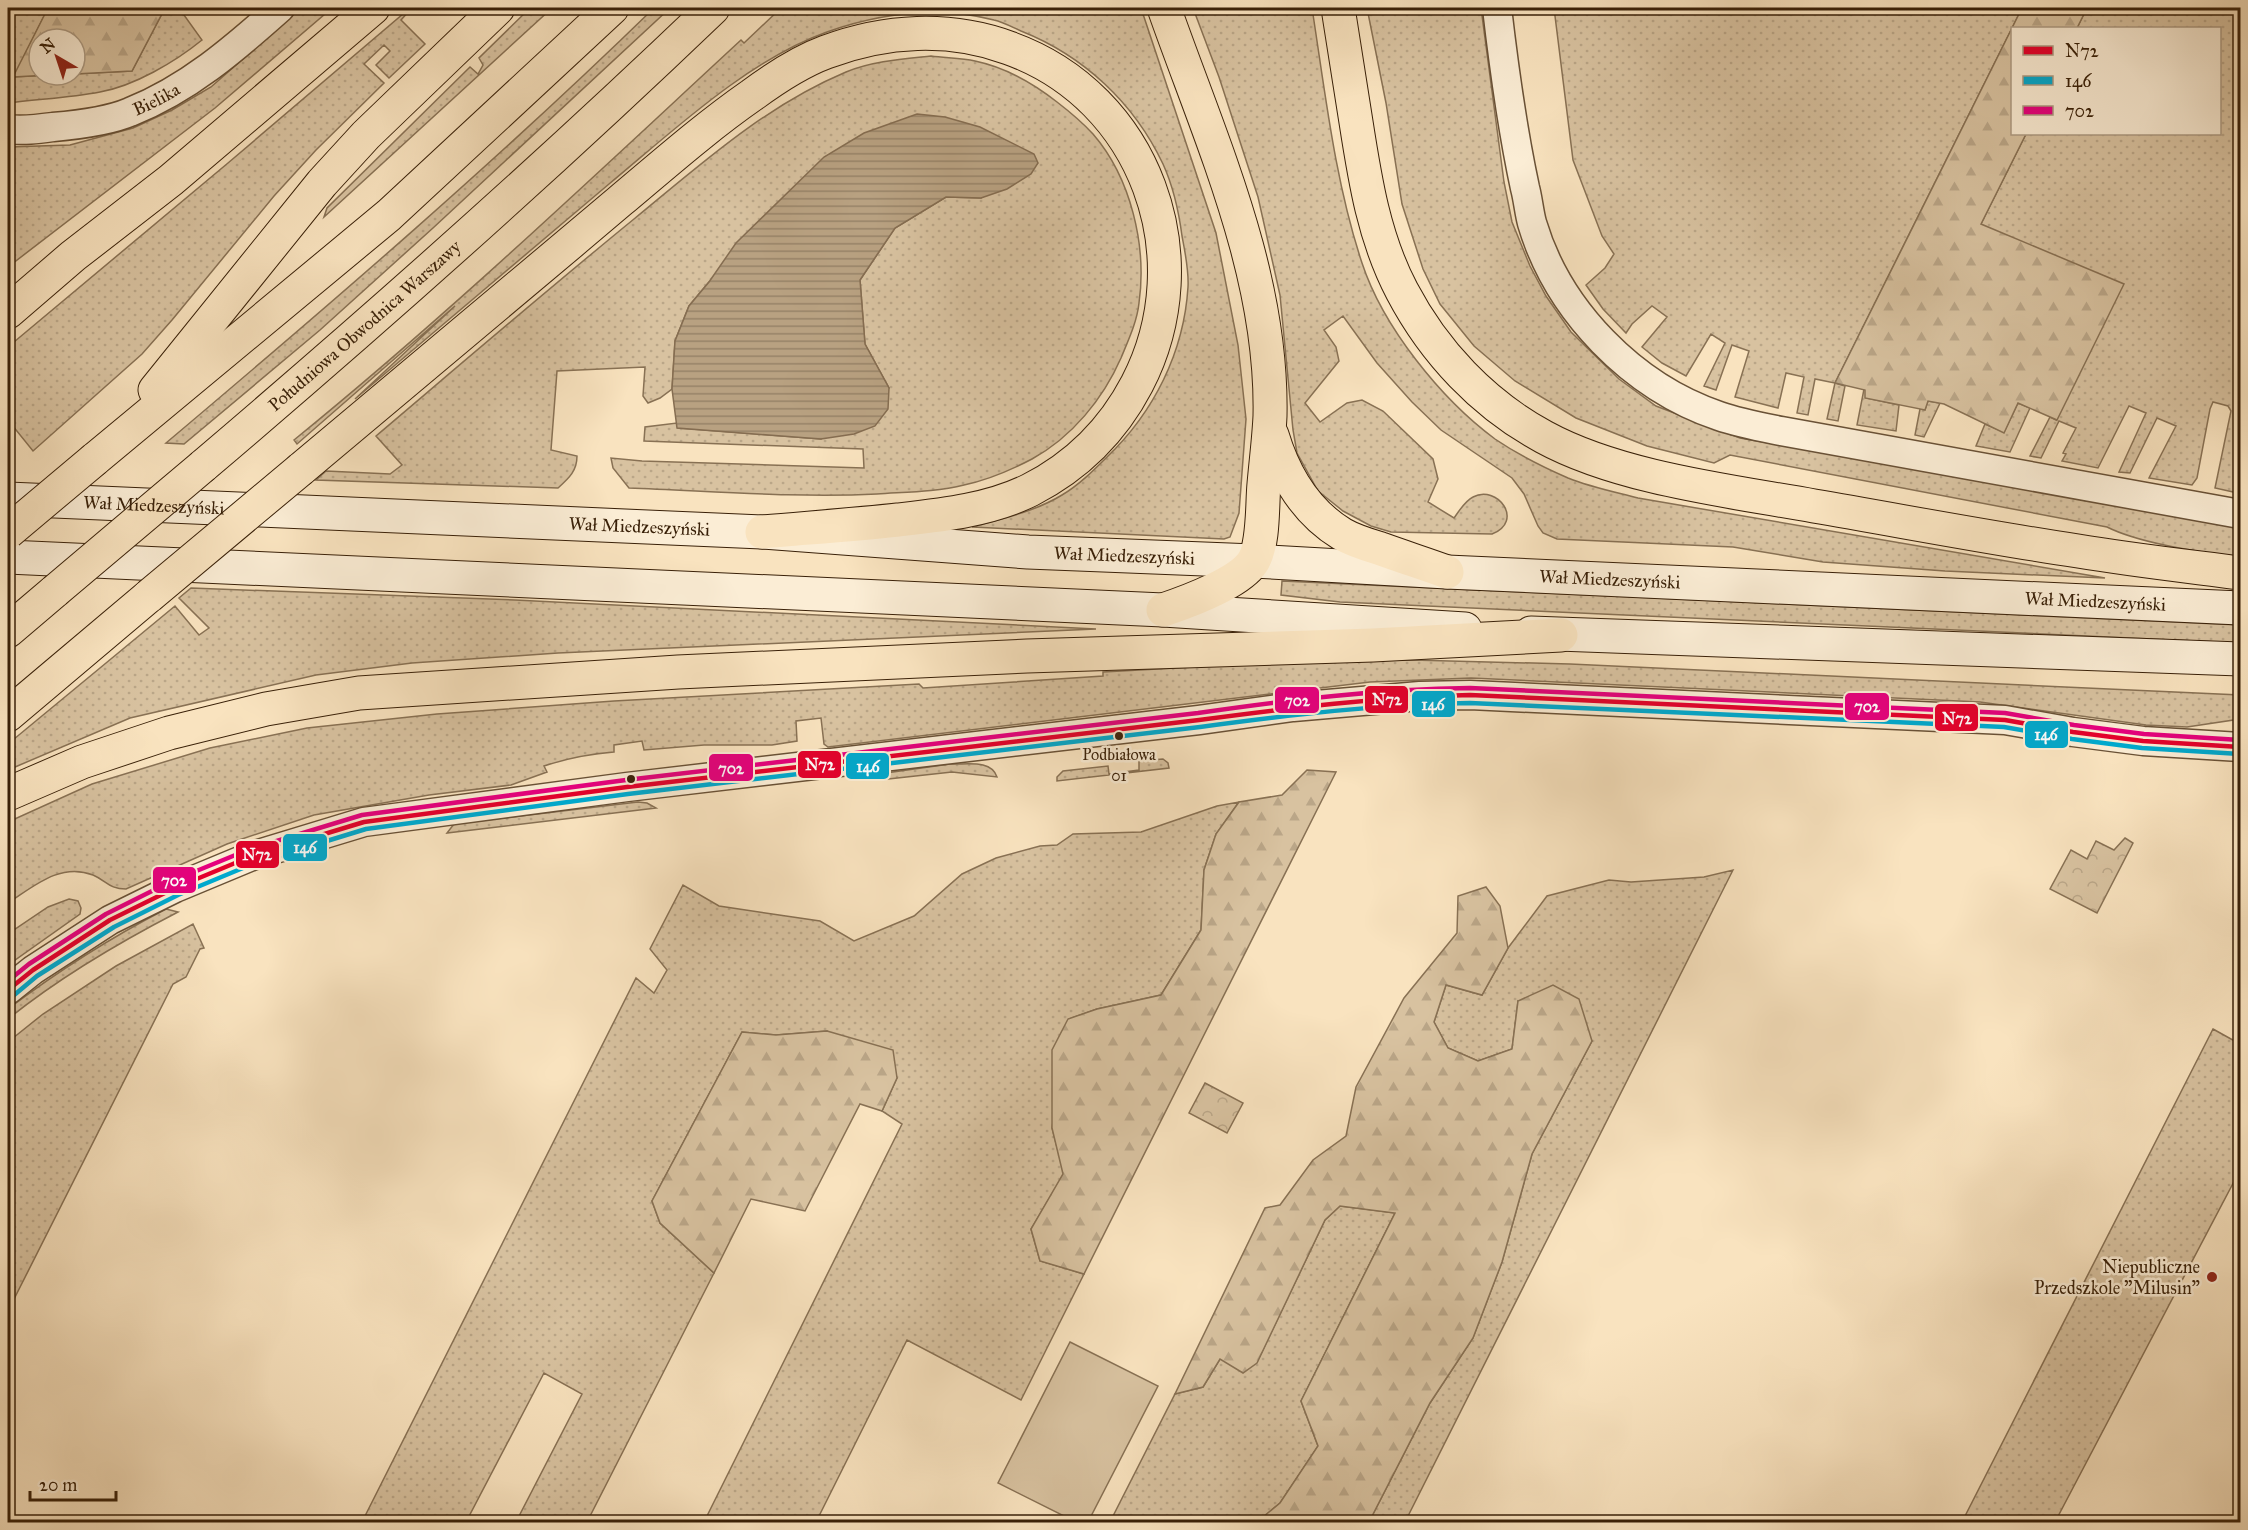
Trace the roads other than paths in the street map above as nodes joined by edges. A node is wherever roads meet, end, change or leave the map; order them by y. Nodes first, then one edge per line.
1 (280, 8) edge
2 (373, 8) edge
3 (498, 8) edge
4 (612, 8) edge
5 (713, 8) edge
6 (1164, 8) edge
7 (1338, 8) edge
8 (1497, 8) edge
9 (8, 129) edge
10 (8, 312) edge
11 (1269, 425) junction
12 (95, 459) junction
13 (8, 499) edge
14 (2241, 514) edge
15 (8, 532) edge
16 (762, 532) junction
17 (8, 557) edge
18 (1254, 561) junction
19 (1447, 572) junction
20 (2241, 573) edge
21 (2241, 608) edge
22 (1163, 610) junction
23 (8, 631) edge
24 (1562, 635) junction
25 (2241, 659) edge
26 (8, 715) edge
27 (2241, 747) edge
28 (8, 794) edge
29 (8, 990) edge

1 - 9 street, Bielika
2 - 10 highway
3 - 12 highway
4 - 12 highway
5 - 23 highway, Południowa Obwodnica Warszawy, bridge
6 - 11 highway
7 - 20 highway
8 - 14 street
11 - 18 highway
11 - 19 highway
12 - 15 highway, bridge
13 - 16 main road, Wał Miedzeszyński
16 - 18 main road, Wał Miedzeszyński
16 - 26 highway, bridge
17 - 22 main road
18 - 19 main road, Wał Miedzeszyński
18 - 22 highway
19 - 21 main road, Wał Miedzeszyński
22 - 24 main road
24 - 25 main road
24 - 28 highway
27 - 29 street

